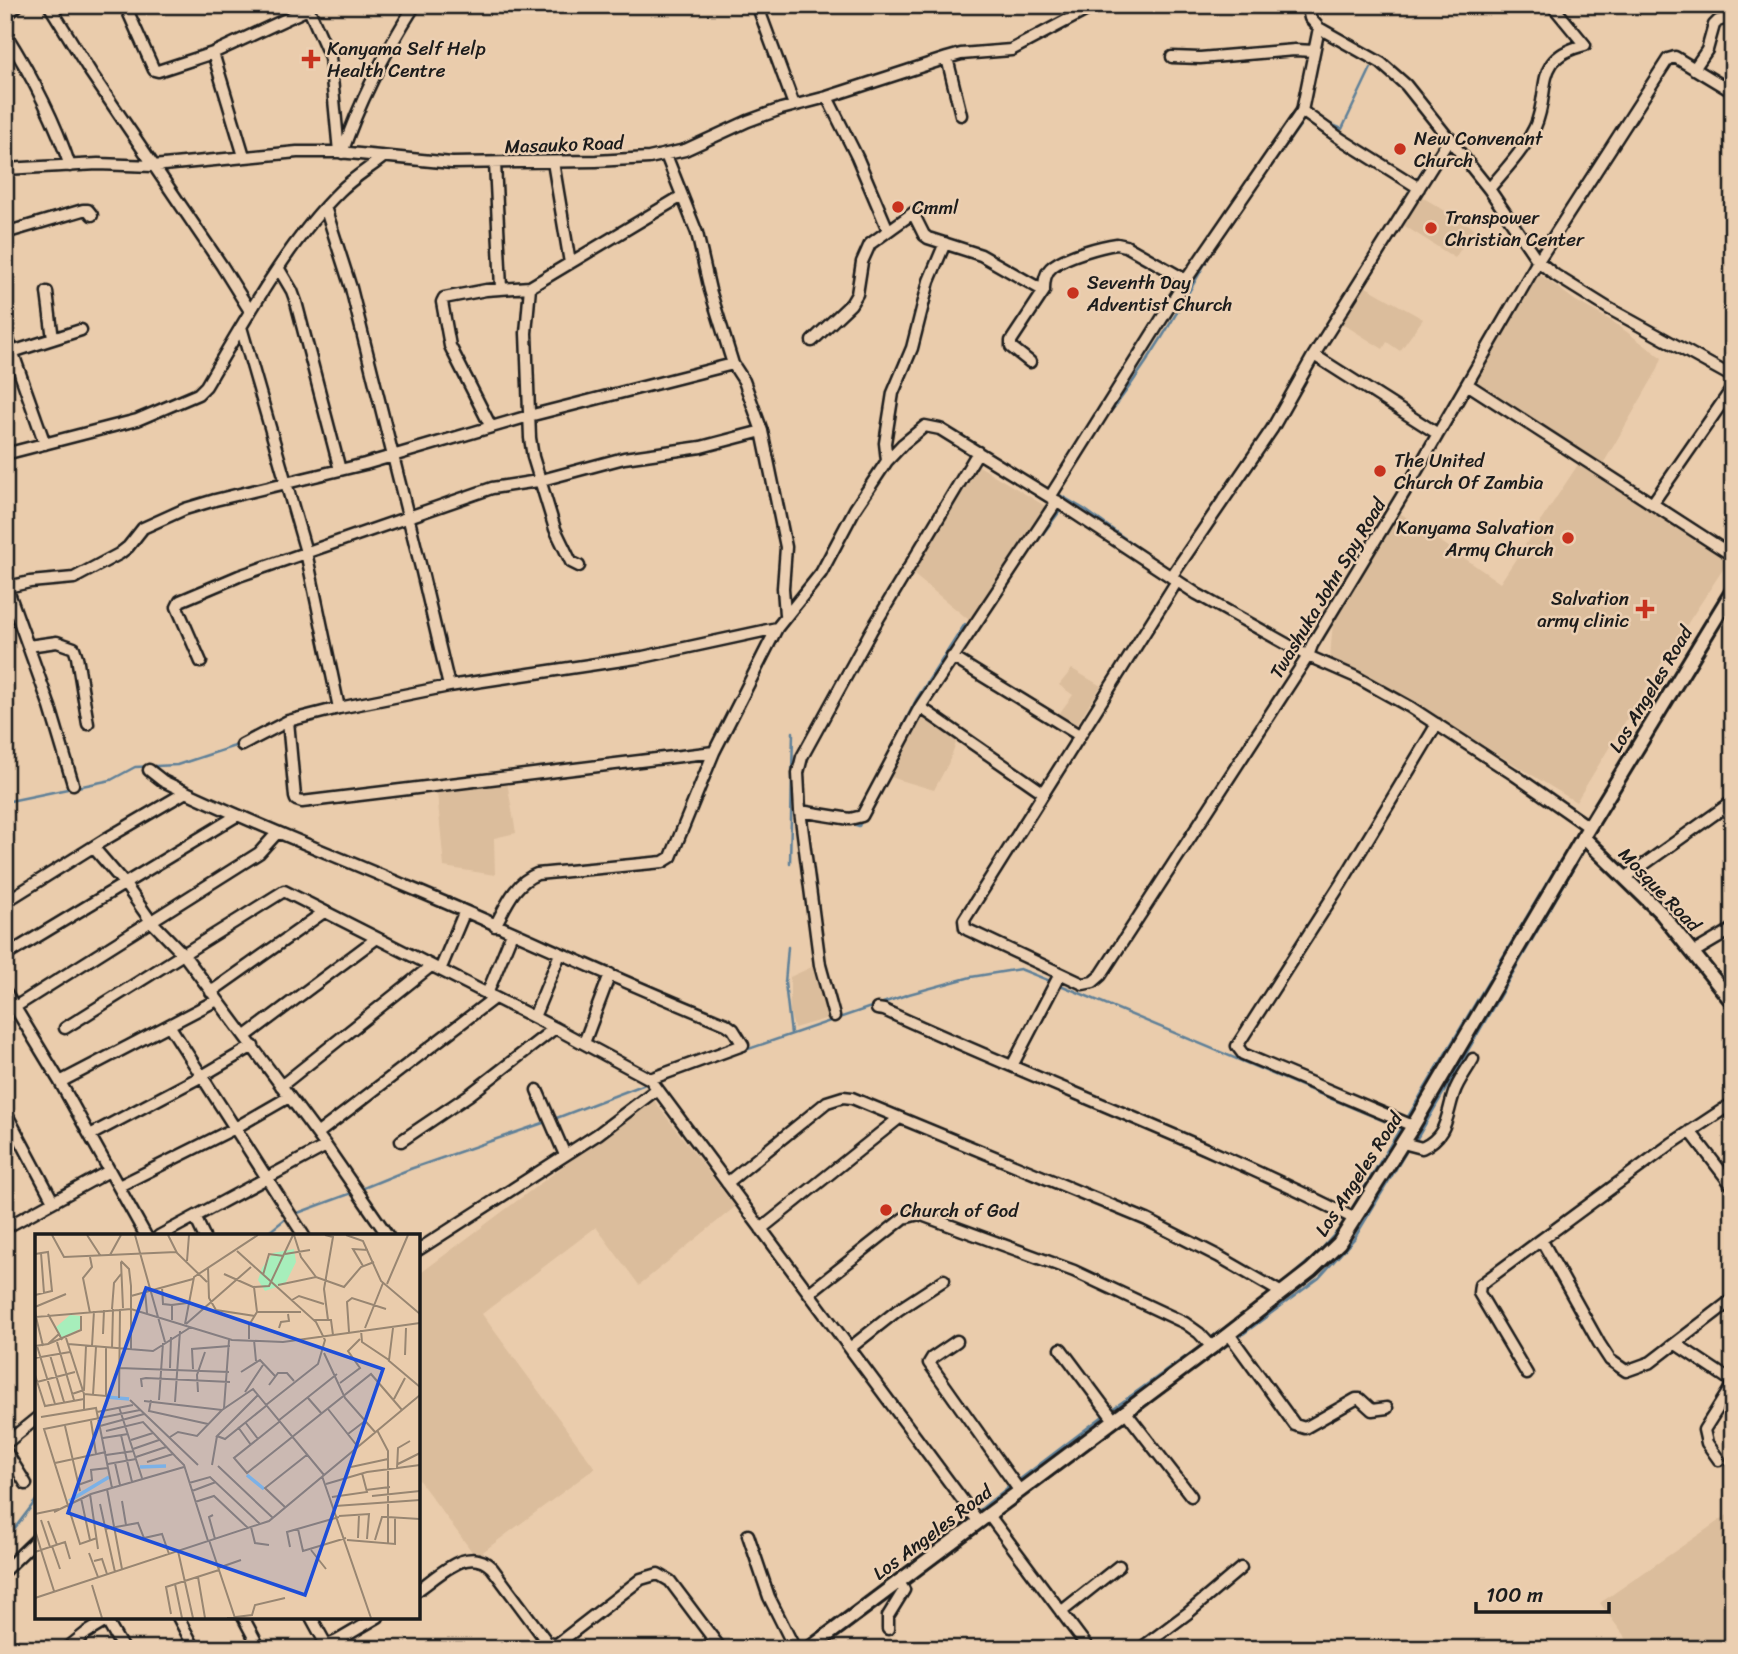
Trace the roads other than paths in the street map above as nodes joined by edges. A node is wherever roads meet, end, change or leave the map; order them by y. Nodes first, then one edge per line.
1 (18, 5) edge
2 (49, 5) edge
3 (125, 5) edge
4 (415, 5) edge
5 (760, 5) edge
6 (1097, 5) edge
7 (1307, 5) edge
8 (1552, 5) edge
9 (308, 7) edge
10 (1733, 16) edge
11 (5, 17) edge
12 (1319, 28) junction
13 (5, 33) edge
14 (1314, 51) junction
15 (213, 53) junction
16 (1172, 57) dead end
17 (947, 58) junction
18 (1694, 69) junction
19 (1733, 92) edge
20 (827, 97) junction
21 (794, 105) junction
22 (1302, 111) junction
23 (961, 115) dead end
24 (1450, 138) junction
25 (340, 153) junction
26 (666, 155) junction
27 (243, 156) junction
28 (382, 158) junction
29 (553, 162) junction
30 (495, 163) junction
31 (69, 166) junction
32 (153, 166) junction
33 (5, 169) edge
34 (1419, 188) junction
35 (1489, 189) junction
36 (682, 196) junction
37 (325, 207) junction
38 (92, 215) dead end
39 (888, 230) junction
40 (5, 233) edge
41 (945, 243) junction
42 (1538, 261) junction
43 (570, 263) junction
44 (279, 269) junction
45 (1186, 280) junction
46 (530, 287) junction
47 (501, 288) junction
48 (1044, 291) junction
49 (47, 292) dead end
50 (250, 311) junction
51 (241, 327) junction
52 (81, 330) dead end
53 (5, 331) edge
54 (53, 339) junction
55 (812, 341) dead end
56 (12, 352) junction
57 (1314, 355) junction
58 (1030, 362) dead end
59 (733, 364) junction
60 (1733, 377) edge
61 (1468, 384) junction
62 (1733, 387) edge
63 (529, 416) junction
64 (491, 427) junction
65 (762, 431) junction
66 (1438, 434) junction
67 (45, 444) junction
68 (978, 452) junction
69 (5, 454) edge
70 (393, 455) junction
71 (887, 461) junction
72 (340, 470) junction
73 (538, 481) junction
74 (286, 482) junction
75 (1053, 499) junction
76 (1653, 504) junction
77 (407, 518) junction
78 (306, 552) junction
79 (1733, 556) edge
80 (579, 566) dead end
81 (1174, 579) junction
82 (6, 585) edge
83 (1733, 590) edge
84 (785, 615) junction
85 (777, 628) junction
86 (28, 646) junction
87 (1308, 656) junction
88 (952, 657) junction
89 (201, 662) dead end
90 (449, 686) junction
91 (920, 707) junction
92 (339, 708) junction
93 (288, 722) junction
94 (88, 724) dead end
95 (1437, 724) junction
96 (1079, 735) junction
97 (242, 745) dead end
98 (714, 752) junction
99 (149, 770) dead end
100 (73, 784) dead end
101 (186, 792) junction
102 (1044, 793) junction
103 (1733, 801) edge
104 (800, 811) junction
105 (238, 815) junction
106 (1586, 832) junction
107 (278, 833) junction
108 (93, 847) junction
109 (1625, 878) junction
110 (124, 883) junction
111 (5, 902) edge
112 (324, 912) junction
113 (464, 913) junction
114 (150, 920) junction
115 (495, 926) junction
116 (1733, 929) edge
117 (512, 933) junction
118 (376, 938) junction
119 (1694, 952) junction
120 (560, 954) junction
121 (184, 955) junction
122 (5, 956) edge
123 (435, 968) junction
124 (610, 974) junction
125 (1060, 974) junction
126 (5, 991) edge
127 (214, 996) junction
128 (491, 996) junction
129 (1733, 1003) edge
130 (15, 1007) junction
131 (877, 1009) dead end
132 (834, 1016) dead end
133 (534, 1017) junction
134 (169, 1025) junction
135 (65, 1028) dead end
136 (555, 1028) junction
137 (246, 1036) junction
138 (584, 1043) junction
139 (253, 1046) junction
140 (1474, 1059) dead end
141 (1012, 1066) junction
142 (202, 1076) junction
143 (650, 1079) junction
144 (60, 1082) junction
145 (281, 1086) junction
146 (537, 1090) dead end
147 (657, 1090) junction
148 (289, 1097) junction
149 (1733, 1103) edge
150 (5, 1111) edge
151 (898, 1119) junction
152 (1413, 1126) junction
153 (235, 1128) junction
154 (1690, 1131) junction
155 (89, 1133) junction
156 (317, 1134) junction
157 (401, 1140) dead end
158 (1402, 1143) junction
159 (326, 1146) junction
160 (565, 1154) junction
161 (109, 1171) junction
162 (267, 1178) junction
163 (727, 1183) junction
164 (119, 1186) junction
165 (1733, 1187) edge
166 (53, 1201) junction
167 (195, 1217) junction
168 (1355, 1219) junction
169 (5, 1228) edge
170 (761, 1229) junction
171 (145, 1234) edge
172 (163, 1234) edge
173 (203, 1234) edge
174 (303, 1234) edge
175 (387, 1234) edge
176 (1542, 1241) junction
177 (420, 1249) edge
178 (944, 1280) dead end
179 (809, 1293) junction
180 (1282, 1293) junction
181 (1733, 1299) edge
182 (1230, 1335) junction
183 (957, 1341) dead end
184 (1676, 1345) junction
185 (850, 1348) junction
186 (1212, 1348) junction
187 (1061, 1349) dead end
188 (1527, 1374) dead end
189 (1733, 1383) edge
190 (1387, 1408) dead end
191 (1125, 1411) junction
192 (35, 1420) edge
193 (1114, 1420) junction
194 (5, 1444) edge
195 (5, 1450) edge
196 (1719, 1460) dead end
197 (26, 1484) dead end
198 (1019, 1490) junction
199 (1191, 1496) dead end
200 (983, 1517) junction
201 (748, 1535) dead end
202 (35, 1541) edge
203 (1119, 1566) dead end
204 (1241, 1568) dead end
205 (5, 1570) edge
206 (898, 1581) junction
207 (420, 1589) edge
208 (1061, 1612) junction
209 (105, 1619) edge
210 (179, 1619) edge
211 (244, 1619) edge
212 (311, 1619) edge
213 (375, 1619) edge
214 (888, 1629) dead end
215 (5, 1639) edge
216 (324, 1647) edge
217 (11, 1649) edge
218 (66, 1649) edge
219 (123, 1649) edge
220 (195, 1649) edge
221 (260, 1649) edge
222 (721, 1649) edge
223 (795, 1649) edge
224 (808, 1649) edge
225 (1090, 1649) edge
226 (1140, 1649) edge

1 - 11 street
2 - 32 street
3 - 15 street
4 - 25 street
5 - 21 street
6 - 17 street, Masauko Road
7 - 12 street
8 - 35 street
9 - 15 street
9 - 25 street
10 - 18 street
12 - 14 street
12 - 24 street
13 - 31 street
14 - 16 street
14 - 22 street
15 - 27 street
17 - 20 street, Masauko Road
17 - 23 street
18 - 19 street
18 - 42 street, Twashuka John Spy Road
20 - 21 street, Masauko Road
20 - 39 street
21 - 26 street, Masauko Road
22 - 34 street
22 - 45 street
24 - 34 street
24 - 35 street
25 - 27 street, Masauko Road
25 - 28 street, Masauko Road
26 - 29 street, Masauko Road
26 - 36 street
27 - 32 street, Masauko Road
28 - 30 street, Masauko Road
28 - 37 street
29 - 30 street, Masauko Road
29 - 43 street
30 - 47 street
31 - 32 street, Masauko Road
31 - 33 street, Masauko Road
32 - 50 street
34 - 57 street
35 - 42 street
36 - 43 street
36 - 59 street
37 - 44 street
37 - 70 street
38 - 40 street
39 - 41 street
39 - 55 street
41 - 48 street
41 - 71 street
42 - 60 street
42 - 61 street, Twashuka John Spy Road
43 - 46 street
44 - 50 street
44 - 72 street
45 - 48 street
45 - 75 street
46 - 47 street
46 - 63 street
47 - 64 street
48 - 58 street
49 - 54 street
50 - 51 street
51 - 67 street
51 - 74 street
52 - 54 street
53 - 56 street
54 - 56 street
56 - 67 street
57 - 66 street
57 - 81 street
59 - 63 street
59 - 65 street
61 - 66 street, Twashuka John Spy Road
61 - 76 street
62 - 76 street
63 - 64 street
63 - 73 street
64 - 70 street
65 - 73 street
65 - 84 street
66 - 87 street, Twashuka John Spy Road
67 - 69 street
68 - 71 street
68 - 75 street
68 - 104 street
70 - 72 street
70 - 77 street
71 - 84 street
72 - 74 street
73 - 77 street
73 - 80 street
74 - 78 street
74 - 82 street
75 - 81 street
75 - 88 street
76 - 79 street
77 - 78 street
77 - 90 street
78 - 89 street
78 - 92 street
81 - 87 street
81 - 96 street
82 - 86 street
83 - 106 main road, Los Angeles Road
84 - 85 street
85 - 90 street
85 - 98 street
86 - 94 street
86 - 100 street
87 - 95 street
87 - 125 street, Twashuka John Spy Road
88 - 91 street
88 - 96 street
90 - 92 street
91 - 102 street
91 - 104 street
92 - 93 street
93 - 97 street
93 - 98 street
95 - 106 street
95 - 152 street
96 - 102 street
98 - 115 street
99 - 101 street
101 - 105 street
101 - 108 street
102 - 125 street, Twashuka John Spy Road
103 - 109 street
104 - 132 street
105 - 107 street
105 - 110 street
106 - 109 main road, Mosque Road
106 - 152 main road, Los Angeles Road
107 - 113 street
107 - 114 street
108 - 110 street
108 - 111 street
109 - 119 main road, Mosque Road
110 - 114 street
110 - 122 street
112 - 118 street
112 - 121 street
112 - 127 street
113 - 115 street
113 - 123 street
114 - 121 street
114 - 130 street
115 - 117 street
116 - 119 street
117 - 120 street
117 - 128 street
118 - 123 street
118 - 137 street
119 - 129 main road, Mosque Road
120 - 124 street
120 - 133 street
121 - 127 street
121 - 135 street
123 - 128 street
123 - 145 street
124 - 138 street
124 - 143 street
125 - 141 street
126 - 130 street
127 - 134 street
127 - 137 street
128 - 133 street
128 - 156 street
130 - 144 street
131 - 141 street
133 - 136 street
134 - 142 street
134 - 144 street
136 - 138 street
136 - 157 street
137 - 139 street
138 - 143 street
139 - 142 street
139 - 145 street
140 - 158 street
141 - 168 street
142 - 153 street
142 - 155 street
143 - 147 street
144 - 155 street
145 - 148 street
146 - 160 street
147 - 160 street
147 - 163 street
148 - 153 street
148 - 156 street
149 - 154 street
150 - 166 street
151 - 163 street
151 - 170 street
151 - 180 street
152 - 158 main road, Los Angeles Road
153 - 162 street
153 - 164 street
154 - 165 street
154 - 176 street
155 - 161 street
156 - 159 street
158 - 168 main road, Los Angeles Road
159 - 162 street
159 - 175 street
160 - 177 street
161 - 164 street
161 - 166 street
162 - 167 street
162 - 174 street
163 - 170 street
164 - 171 street
166 - 169 street
167 - 172 street
167 - 173 street
168 - 180 main road, Los Angeles Road
170 - 179 street
176 - 184 street
176 - 188 street
178 - 185 street
179 - 185 street
179 - 186 street
180 - 182 main road, Los Angeles Road
181 - 184 street
182 - 186 main road, Los Angeles Road
182 - 190 street
183 - 198 street
184 - 189 street
185 - 200 street
186 - 191 main road, Los Angeles Road
187 - 193 street
189 - 196 street
191 - 193 main road, Los Angeles Road
191 - 199 street
192 - 194 street
193 - 198 main road, Los Angeles Road
195 - 197 street
198 - 200 main road, Los Angeles Road
200 - 206 main road, Los Angeles Road
200 - 208 street
201 - 223 street
202 - 205 street
203 - 208 street
204 - 226 street
206 - 214 street
206 - 224 main road, Los Angeles Road
207 - 222 street
208 - 225 street
209 - 218 street
209 - 219 street
210 - 220 street
211 - 221 street
212 - 216 street
213 - 216 street
215 - 217 street

